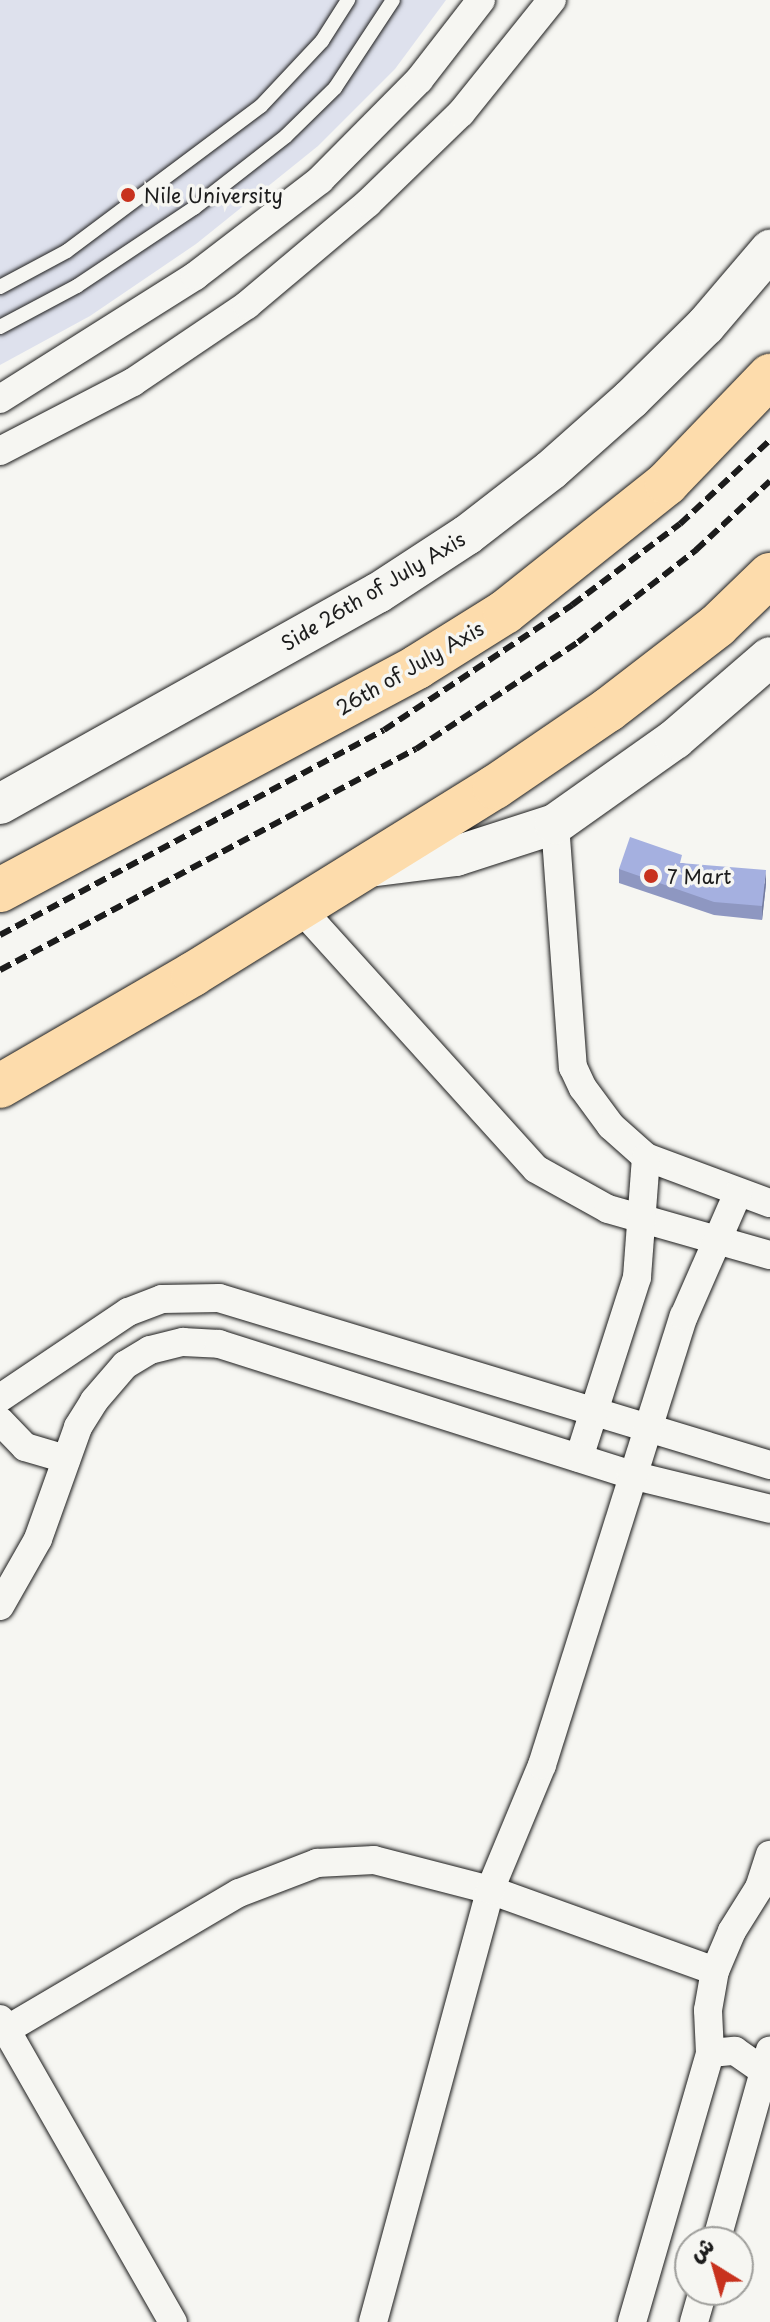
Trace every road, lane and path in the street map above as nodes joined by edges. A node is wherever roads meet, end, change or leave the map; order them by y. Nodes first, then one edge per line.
1 (348, 0) edge
2 (393, 0) edge
3 (481, 0) edge
4 (552, 0) edge
5 (770, 250) edge
6 (0, 287) edge
7 (0, 327) edge
8 (770, 376) edge
9 (0, 399) edge
10 (0, 451) edge
11 (770, 575) edge
12 (770, 657) edge
13 (0, 803) edge
14 (555, 824) junction
15 (369, 867) junction
16 (0, 890) edge
17 (301, 909) junction
18 (0, 1086) edge
19 (646, 1157) junction
20 (738, 1193) junction
21 (770, 1203) edge
22 (638, 1218) junction
23 (721, 1240) junction
24 (770, 1255) edge
25 (0, 1398) edge
26 (595, 1412) junction
27 (0, 1421) edge
28 (647, 1427) junction
29 (579, 1458) junction
30 (66, 1459) junction
31 (770, 1465) edge
32 (631, 1475) junction
33 (770, 1509) edge
34 (4, 1589) edge
35 (770, 1855) edge
36 (490, 1890) junction
37 (765, 1894) edge
38 (715, 1971) junction
39 (3, 2025) edge
40 (710, 2053) junction
41 (767, 2060) edge
42 (720, 2226) edge
43 (173, 2322) edge
44 (373, 2322) edge
45 (632, 2322) edge

1 - 6 lane
2 - 7 lane
3 - 9 street
4 - 10 street
5 - 13 main road, Side 26th of July Axis
8 - 16 highway, 26th of July Axis
11 - 15 highway
12 - 14 main road
14 - 15 main road
14 - 19 street
15 - 17 highway
17 - 18 highway
17 - 22 street
19 - 20 street
19 - 22 street
20 - 21 street
20 - 23 street
22 - 23 street
22 - 26 street
23 - 24 street
23 - 28 street
25 - 26 street
26 - 28 street
26 - 29 street
27 - 30 street
28 - 31 street
28 - 32 street
29 - 30 street
29 - 32 street
30 - 34 street
32 - 33 street
32 - 36 street
35 - 37 street
36 - 38 street
36 - 39 street
36 - 44 street
37 - 38 street
38 - 40 street
39 - 43 street
40 - 41 street
40 - 45 street
41 - 42 street

